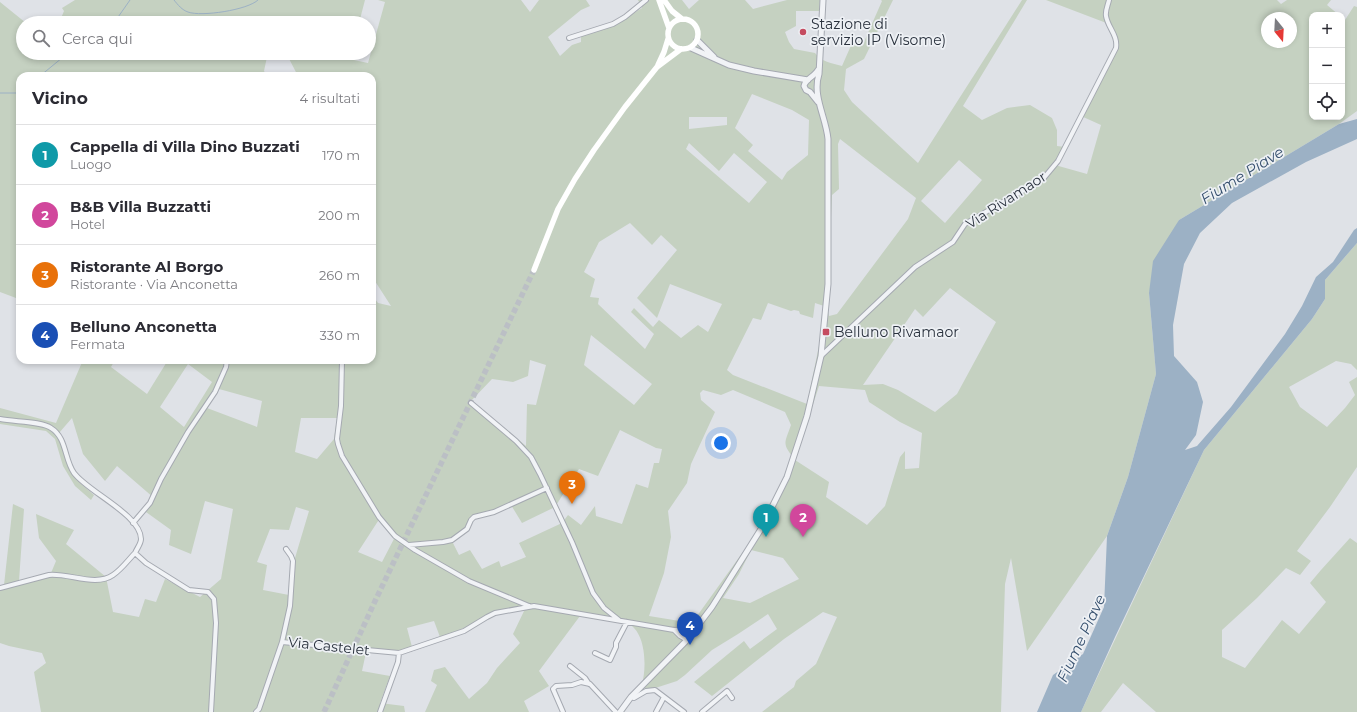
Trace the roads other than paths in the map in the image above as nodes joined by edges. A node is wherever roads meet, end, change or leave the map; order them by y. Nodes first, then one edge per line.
1 (646, 0) edge
2 (659, 0) edge
3 (664, 0) edge
4 (824, 0) edge
5 (1109, 0) edge
6 (682, 19) junction
7 (669, 28) junction
8 (569, 38) dead end
9 (668, 39) junction
10 (697, 40) junction
11 (690, 48) junction
12 (681, 49) junction
13 (718, 60) junction
14 (658, 67) junction
15 (819, 68) junction
16 (791, 77) junction
17 (809, 79) junction
18 (816, 82) junction
19 (804, 86) junction
20 (817, 89) junction
21 (810, 92) junction
22 (819, 104) junction
23 (534, 270) tunnel mouth
24 (821, 356) junction
25 (226, 364) edge
26 (342, 364) edge
27 (470, 403) dead end
28 (0, 419) edge
29 (547, 488) junction
30 (133, 523) junction
31 (408, 545) junction
32 (286, 549) dead end
33 (135, 552) junction
34 (0, 588) edge
35 (529, 606) junction
36 (619, 621) junction
37 (627, 622) junction
38 (674, 630) junction
39 (688, 638) junction
40 (282, 642) junction
41 (399, 652) junction
42 (595, 653) dead end
43 (570, 666) dead end
44 (590, 684) junction
45 (631, 697) junction
46 (664, 697) junction
47 (732, 698) dead end
48 (211, 712) edge
49 (256, 712) edge
50 (380, 712) edge
51 (563, 712) edge
52 (616, 712) edge
53 (620, 712) edge
54 (656, 712) edge
55 (684, 712) edge
56 (702, 712) edge

1 - 8 street
2 - 7 main road
3 - 6 main road
4 - 15 street
5 - 24 street, Via Rivamaor
6 - 7 main road
6 - 10 main road
7 - 9 main road
9 - 12 main road
9 - 14 main road
10 - 11 main road
10 - 13 street
11 - 12 main road
11 - 13 street
12 - 14 main road
13 - 16 street
14 - 23 main road
15 - 17 street
15 - 18 street
16 - 17 street
16 - 19 street
17 - 18 street
17 - 19 street
18 - 20 street
19 - 21 street
20 - 21 street
20 - 22 street
21 - 22 street
22 - 24 street
24 - 39 street
25 - 30 street
26 - 31 street
27 - 29 street
28 - 30 street
29 - 31 street
29 - 36 street
30 - 33 street
31 - 35 street
32 - 40 street, Via Castelet
33 - 34 street
33 - 48 street
35 - 36 street
35 - 41 street, Via Castelet
36 - 37 street
37 - 38 street
37 - 42 street
38 - 39 street
38 - 39 street
39 - 45 street
40 - 41 street, Via Castelet
40 - 49 street
41 - 50 street
43 - 44 street
44 - 51 street
44 - 52 street
45 - 46 street
45 - 53 street
46 - 54 street
46 - 55 street
47 - 56 street

